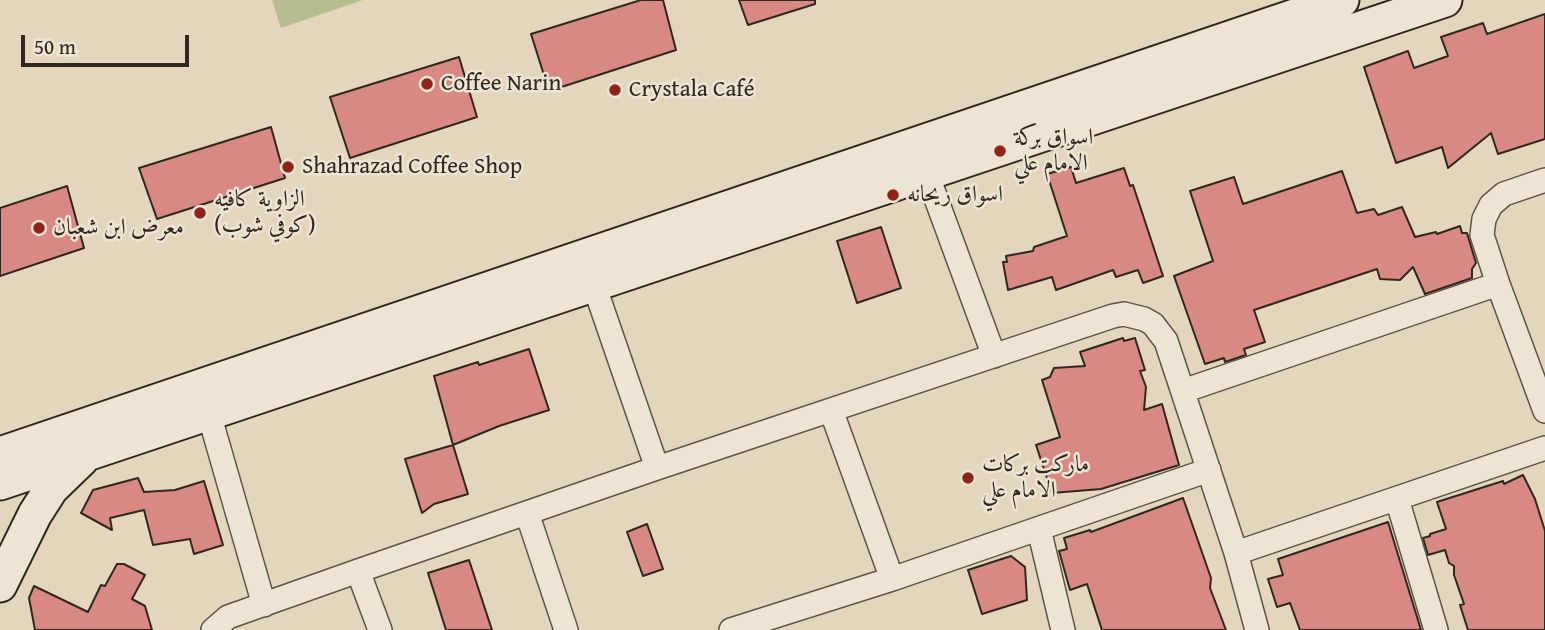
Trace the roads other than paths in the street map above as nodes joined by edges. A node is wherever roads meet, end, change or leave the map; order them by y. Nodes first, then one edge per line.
1 (1342, 0) edge
2 (1445, 0) edge
3 (1378, 11) edge
4 (927, 174) junction
5 (1545, 180) edge
6 (1498, 284) junction
7 (594, 285) junction
8 (430, 324) junction
9 (994, 356) junction
10 (1183, 391) junction
11 (831, 410) junction
12 (1545, 411) edge
13 (209, 414) junction
14 (1545, 447) edge
15 (0, 454) edge
16 (86, 454) junction
17 (657, 468) junction
18 (1209, 470) junction
19 (0, 483) edge
20 (1397, 499) junction
21 (527, 513) junction
22 (1039, 529) junction
23 (1237, 553) junction
24 (358, 571) junction
25 (892, 579) junction
26 (0, 585) edge
27 (264, 605) junction
28 (213, 630) edge
29 (380, 630) edge
30 (566, 630) edge
31 (731, 630) edge
32 (1063, 630) edge
33 (1257, 630) edge
34 (1436, 630) edge

1 - 8 street
2 - 3 street
3 - 4 street
4 - 7 street
4 - 9 street
5 - 6 street
6 - 10 street
6 - 12 street
7 - 8 street
7 - 17 street
8 - 13 street
8 - 15 street
9 - 10 street
9 - 11 street
10 - 18 street
11 - 17 street
11 - 25 street
13 - 16 street
13 - 27 street
14 - 20 street
16 - 19 street
16 - 26 street
17 - 21 street
18 - 22 street
18 - 23 street
20 - 23 street
20 - 34 street
21 - 24 street
21 - 30 street
22 - 25 street
22 - 32 street
23 - 33 street
24 - 27 street
24 - 29 street
25 - 31 street
27 - 28 street

